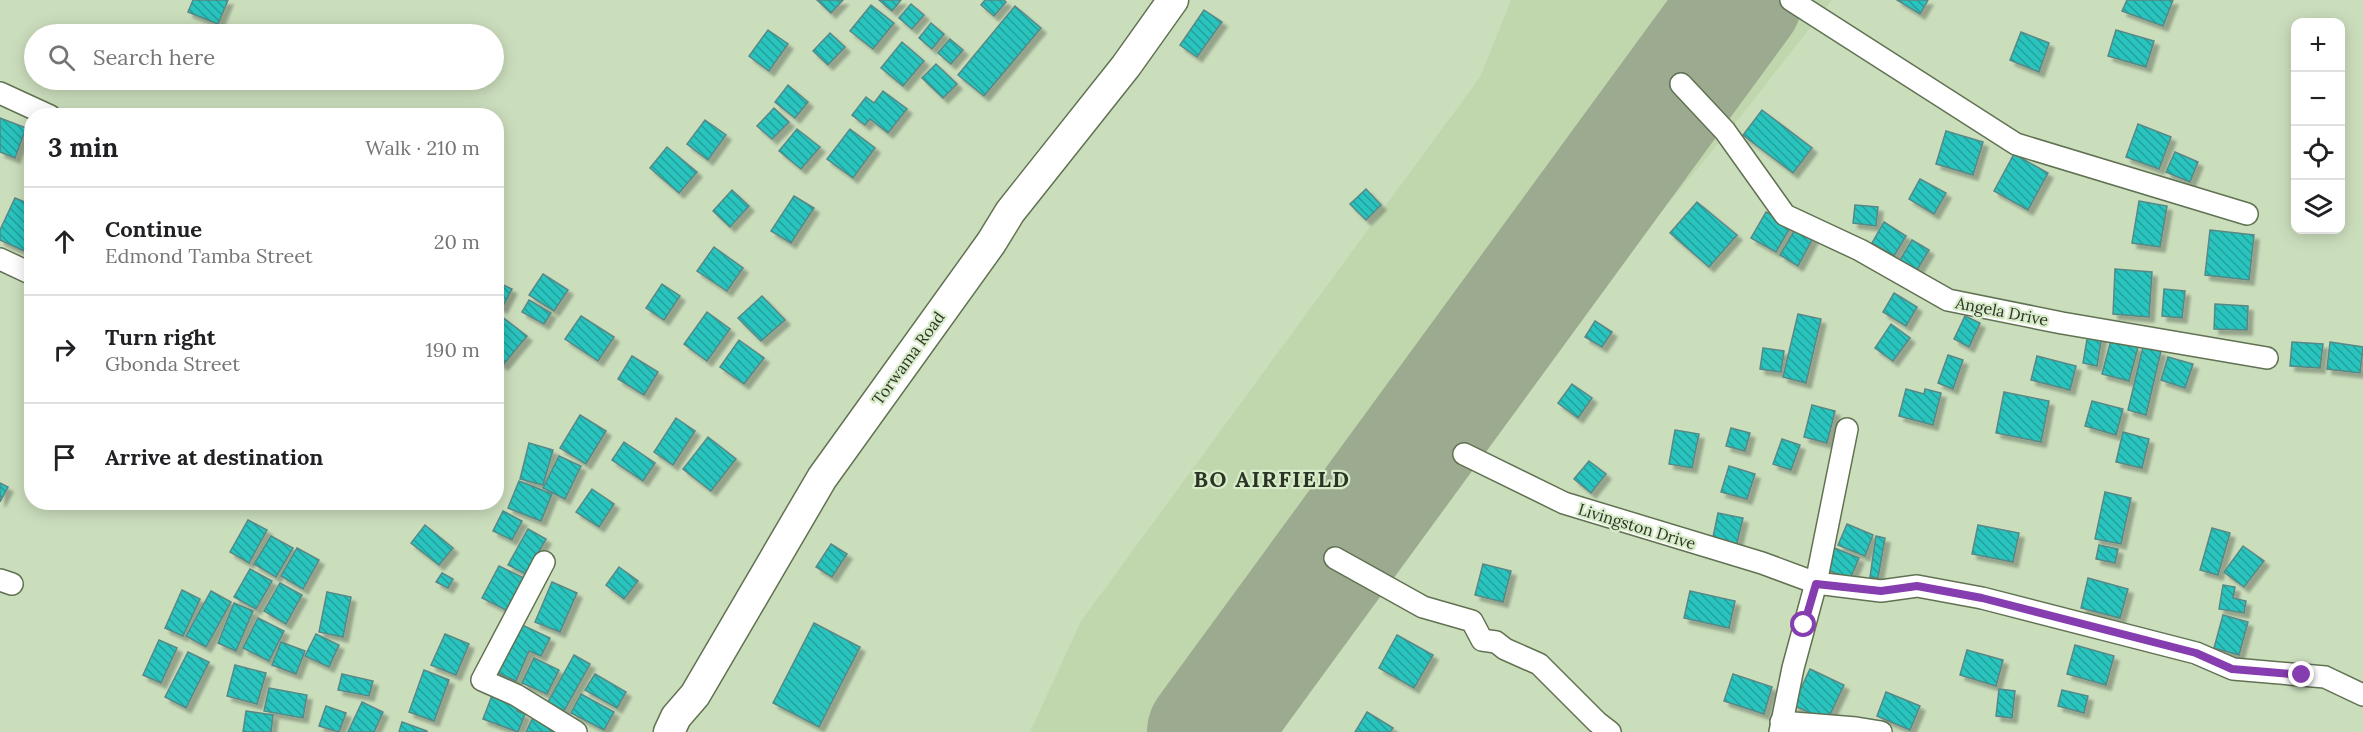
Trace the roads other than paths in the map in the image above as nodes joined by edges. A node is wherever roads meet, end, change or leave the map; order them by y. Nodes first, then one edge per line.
1 (1173, 0) edge
2 (1791, 0) edge
3 (1681, 84) dead end
4 (0, 93) edge
5 (33, 108) edge
6 (2247, 214) dead end
7 (0, 259) edge
8 (24, 270) edge
9 (2267, 358) dead end
10 (1847, 429) dead end
11 (1464, 454) dead end
12 (1335, 558) dead end
13 (544, 562) dead end
14 (1816, 584) junction
15 (2363, 695) edge
16 (1780, 727) edge
17 (576, 732) edge
18 (669, 732) edge
19 (1610, 732) edge
20 (1881, 732) edge

1 - 18 main road, Torwama Road
2 - 6 street
3 - 9 street, Angela Drive
4 - 5 street
7 - 8 street
10 - 14 street
11 - 14 street, Livingston Drive
12 - 19 street
13 - 17 street
14 - 15 street, Livingston Drive
14 - 16 street
16 - 20 street

